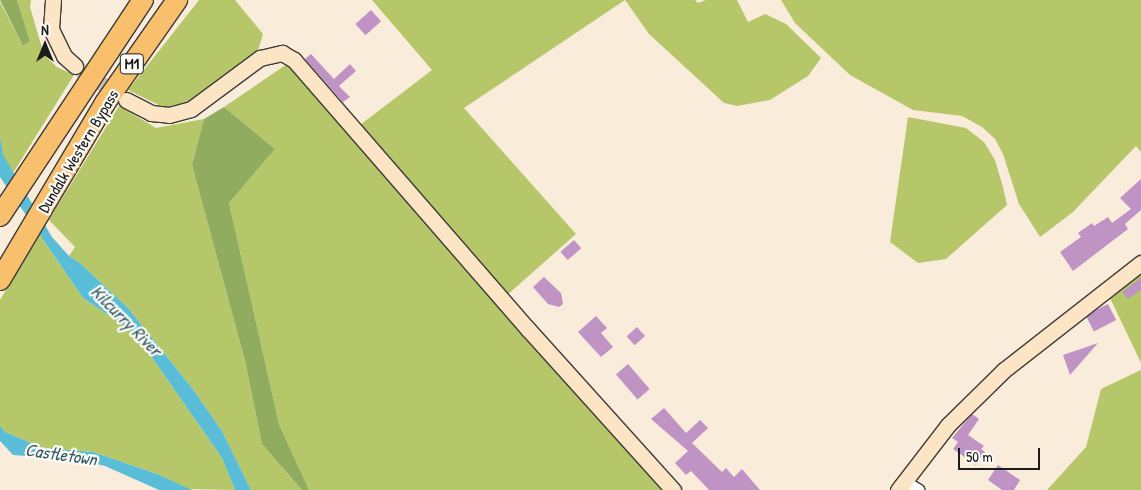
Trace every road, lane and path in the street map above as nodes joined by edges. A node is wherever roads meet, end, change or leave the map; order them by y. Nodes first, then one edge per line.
1 (53, 0) edge
2 (143, 0) edge
3 (177, 0) edge
4 (76, 66) tunnel mouth
5 (126, 100) tunnel mouth
6 (1, 214) edge
7 (1141, 263) edge
8 (0, 280) edge
9 (901, 485) edge
10 (673, 490) edge
11 (919, 490) edge

1 - 4 street
2 - 6 highway, Dundalk Western Bypass / M1
3 - 8 highway, Dundalk Western Bypass / M1
5 - 10 street
7 - 9 street
9 - 11 street

